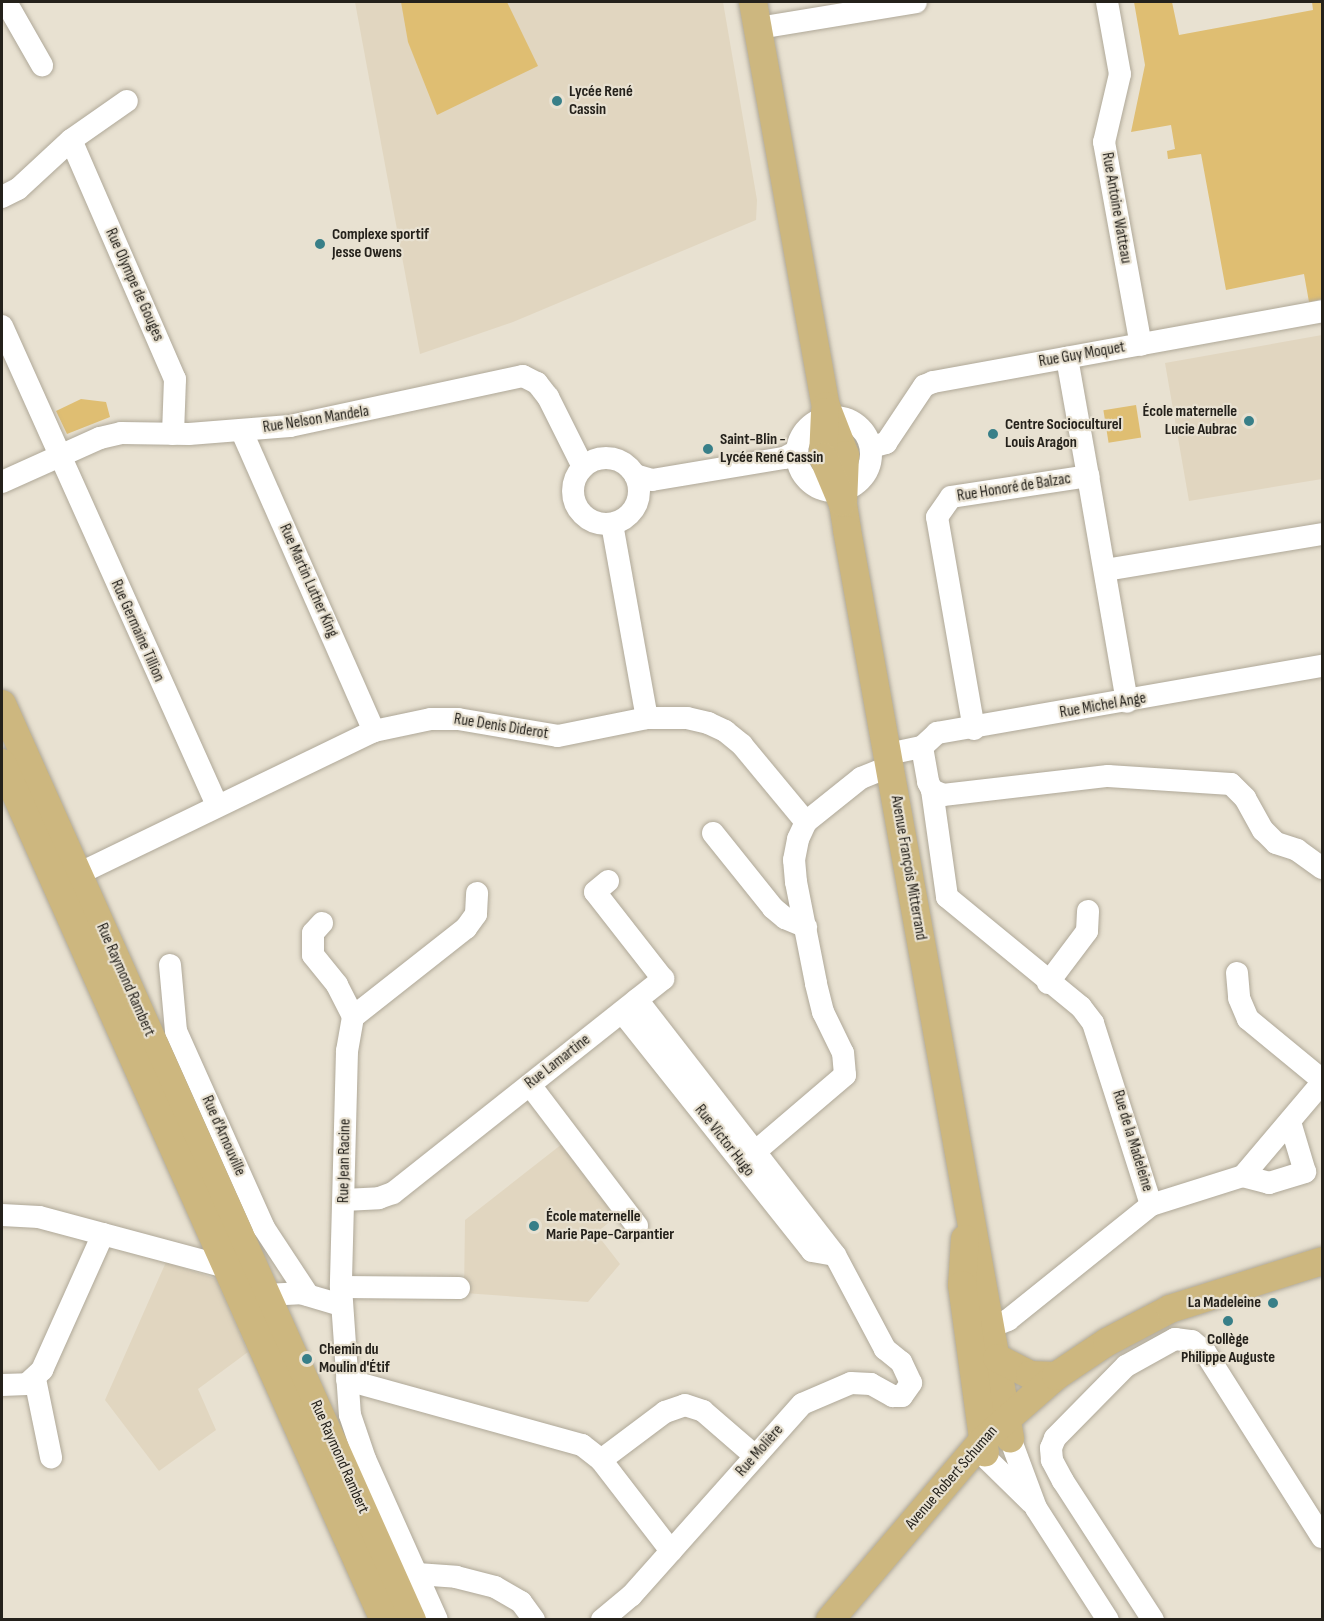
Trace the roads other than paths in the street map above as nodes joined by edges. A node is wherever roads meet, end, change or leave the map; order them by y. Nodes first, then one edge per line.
1 (6, 2) edge
2 (916, 2) edge
3 (1107, 2) edge
4 (756, 15) edge
5 (42, 65) dead end
6 (127, 101) dead end
7 (71, 140) junction
8 (2, 197) edge
9 (1323, 311) edge
10 (2, 326) edge
11 (1141, 345) junction
12 (1067, 358) junction
13 (827, 413) junction
14 (242, 432) junction
15 (173, 434) junction
16 (872, 447) junction
17 (58, 456) junction
18 (800, 462) junction
19 (583, 467) junction
20 (1088, 476) junction
21 (2, 482) edge
22 (637, 485) junction
23 (843, 504) junction
24 (612, 524) junction
25 (1323, 534) edge
26 (1105, 570) junction
27 (1323, 666) edge
28 (1127, 702) junction
29 (2, 704) edge
30 (646, 718) junction
31 (974, 729) junction
32 (374, 731) junction
33 (922, 747) junction
34 (889, 760) junction
35 (2, 763) edge
36 (932, 790) junction
37 (217, 805) junction
38 (806, 822) junction
39 (713, 833) dead end
40 (1323, 868) edge
41 (78, 874) junction
42 (608, 881) dead end
43 (477, 893) dead end
44 (1088, 911) dead end
45 (322, 923) dead end
46 (806, 927) junction
47 (170, 965) dead end
48 (1237, 973) dead end
49 (1048, 983) junction
50 (629, 1006) junction
51 (353, 1017) junction
52 (1323, 1082) edge
53 (530, 1085) junction
54 (1290, 1122) junction
55 (756, 1151) junction
56 (1243, 1176) junction
57 (1314, 1176) edge
58 (344, 1200) junction
59 (1151, 1205) junction
60 (2, 1215) edge
61 (637, 1226) dead end
62 (103, 1234) junction
63 (835, 1255) junction
64 (237, 1262) junction
65 (1323, 1262) edge
66 (459, 1288) dead end
67 (308, 1295) junction
68 (341, 1296) junction
69 (255, 1301) junction
70 (980, 1332) junction
71 (885, 1349) joint
72 (997, 1358) junction
73 (1056, 1376) junction
74 (35, 1379) junction
75 (347, 1380) junction
76 (2, 1385) edge
77 (996, 1439) junction
78 (755, 1456) junction
79 (51, 1457) dead end
80 (601, 1460) junction
81 (1036, 1508) junction
82 (1323, 1537) edge
83 (671, 1551) junction
84 (417, 1574) junction
85 (384, 1620) edge
86 (412, 1620) edge
87 (437, 1620) edge
88 (534, 1620) edge
89 (602, 1620) edge
90 (830, 1620) edge
91 (851, 1620) edge
92 (1108, 1620) edge
93 (1153, 1620) edge

1 - 5 street
2 - 4 street
3 - 11 street, Rue Antoine Watteau
4 - 13 main road, Avenue François Mitterrand
6 - 7 street
7 - 8 street
7 - 15 street, Rue Olympe de Gouges
9 - 11 street, Rue Guy Moquet
10 - 17 street, Rue Germaine Tillion
11 - 12 street, Rue Guy Moquet
12 - 16 street, Rue Guy Moquet
12 - 20 street, Rue Honoré de Balzac
13 - 16 street
13 - 18 street
13 - 23 main road, Avenue François Mitterrand
14 - 15 street, Rue Nelson Mandela
14 - 19 street, Rue Nelson Mandela
14 - 32 street, Rue Martin Luther King
15 - 17 street, Rue Nelson Mandela
16 - 23 street
17 - 21 street, Rue Nelson Mandela
17 - 37 street, Rue Germaine Tillion
18 - 22 street
18 - 23 street
19 - 22 street
19 - 24 street
20 - 26 street
20 - 31 street, Rue Honoré de Balzac
22 - 24 street
23 - 34 main road, Avenue François Mitterrand
24 - 30 street
25 - 26 street
26 - 28 street
27 - 28 street, Rue Michel Ange
28 - 31 street, Rue Michel Ange
29 - 41 main road, Rue Raymond Rambert
30 - 32 street, Rue Denis Diderot
30 - 38 street, Rue Denis Diderot
31 - 33 street, Rue Michel Ange
32 - 37 street, Rue Denis Diderot
33 - 34 street, Rue Michel Ange
33 - 36 street, Rue de la Madeleine
34 - 38 street, Rue Michel Ange
34 - 70 main road, Avenue François Mitterrand
35 - 64 main road, Rue Raymond Rambert
36 - 40 street
36 - 49 street, Rue de la Madeleine
37 - 41 street, Rue Denis Diderot
38 - 46 street
39 - 46 street
41 - 64 main road, Rue Raymond Rambert
42 - 50 street, Rue Lamartine
43 - 51 street
44 - 49 street
45 - 51 street
46 - 55 street
47 - 67 street, Rue d'Arnouville
48 - 52 street
49 - 59 street, Rue de la Madeleine
50 - 53 street, Rue Lamartine
50 - 55 street, Rue Victor Hugo
50 - 63 street, Rue Victor Hugo
51 - 58 street, Rue Jean Racine
52 - 54 street
53 - 58 street, Rue Lamartine
53 - 61 street
54 - 56 street
54 - 57 street
55 - 63 street, Rue Victor Hugo
56 - 57 street
56 - 59 street
58 - 68 street, Rue Jean Racine
59 - 70 street, Rue de la Madeleine
60 - 62 street
62 - 64 street
62 - 74 street
63 - 71 street, Rue Victor Hugo
64 - 69 main road, Rue Raymond Rambert
65 - 73 main road, Avenue Robert Schuman
65 - 77 main road, Avenue Robert Schuman
66 - 68 street
67 - 68 street
67 - 69 street
68 - 75 street, Rue Jean Racine
69 - 85 main road, Rue Raymond Rambert
69 - 86 main road, Rue Raymond Rambert
70 - 72 main road, Avenue François Mitterrand
70 - 77 main road, Avenue François Mitterrand
71 - 78 street, Rue Molière
72 - 73 main road
72 - 77 main road, Avenue François Mitterrand
73 - 77 main road, Avenue Robert Schuman
74 - 76 street
74 - 79 street
75 - 80 street
75 - 84 street, Rue Jean Racine
77 - 81 street
77 - 81 street
77 - 90 main road, Avenue Robert Schuman
77 - 91 main road, Avenue Robert Schuman
78 - 80 street
78 - 83 street, Rue Molière
80 - 83 street
81 - 92 street
82 - 93 street
83 - 89 street, Rue Molière
84 - 87 street, Rue Jean Racine
84 - 88 street

